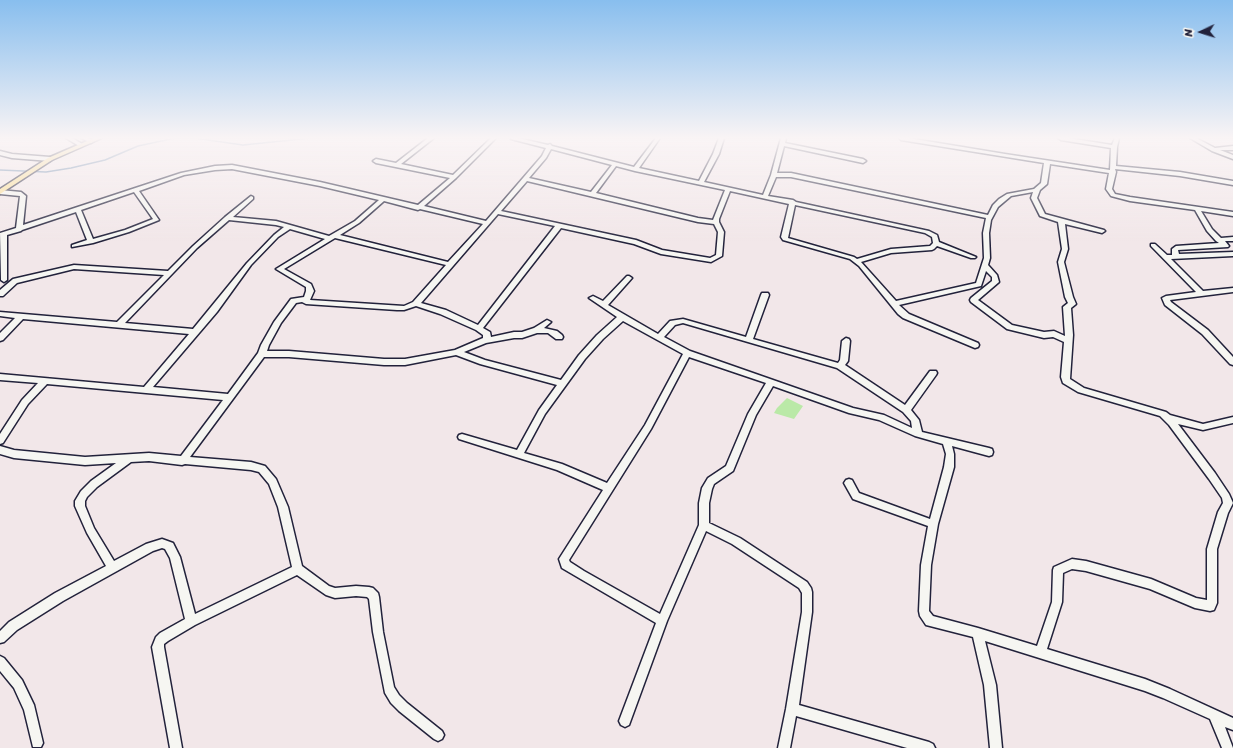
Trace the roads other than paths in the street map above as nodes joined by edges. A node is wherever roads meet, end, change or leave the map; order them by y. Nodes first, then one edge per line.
1 (29, 173) edge
2 (188, 173) edge
3 (264, 173) edge
4 (435, 173) edge
5 (458, 173) edge
6 (531, 173) edge
7 (608, 173) edge
8 (653, 173) edge
9 (706, 173) edge
10 (1046, 173) edge
11 (1112, 173) edge
12 (1165, 173) edge
13 (774, 175) joint
14 (454, 177) junction
15 (526, 179) junction
16 (701, 183) junction
17 (1233, 183) edge
18 (728, 188) junction
19 (135, 190) junction
20 (0, 192) edge
21 (1035, 193) junction
22 (593, 194) junction
23 (765, 196) junction
24 (251, 198) dead end
25 (383, 199) junction
26 (793, 202) junction
27 (418, 208) junction
28 (1197, 209) junction
29 (78, 210) junction
30 (497, 212) junction
31 (1233, 214) edge
32 (990, 216) junction
33 (227, 218) junction
34 (1061, 221) junction
35 (716, 222) junction
36 (487, 223) junction
37 (290, 226) junction
38 (559, 226) junction
39 (19, 230) junction
40 (1102, 231) dead end
41 (2, 235) edge
42 (333, 237) junction
43 (1233, 239) edge
44 (1218, 240) junction
45 (91, 242) junction
46 (936, 243) junction
47 (1153, 245) dead end
48 (1224, 245) junction
49 (74, 246) dead end
50 (1233, 253) edge
51 (973, 256) dead end
52 (1166, 257) junction
53 (1176, 257) junction
54 (857, 261) junction
55 (450, 264) junction
56 (984, 265) junction
57 (170, 273) junction
58 (629, 278) dead end
59 (4, 280) dead end
60 (1233, 290) edge
61 (1201, 293) junction
62 (0, 294) edge
63 (765, 295) dead end
64 (593, 298) dead end
65 (306, 302) junction
66 (416, 304) junction
67 (894, 304) junction
68 (604, 305) junction
69 (0, 314) edge
70 (21, 316) junction
71 (622, 317) junction
72 (547, 322) dead end
73 (120, 324) junction
74 (479, 328) junction
75 (537, 330) junction
76 (194, 332) junction
77 (559, 337) dead end
78 (0, 338) edge
79 (658, 338) junction
80 (748, 340) junction
81 (484, 341) junction
82 (846, 341) dead end
83 (1068, 341) junction
84 (975, 346) dead end
85 (456, 352) junction
86 (687, 353) junction
87 (262, 354) junction
88 (1233, 362) edge
89 (840, 366) junction
90 (934, 373) dead end
91 (0, 377) edge
92 (45, 381) junction
93 (771, 382) junction
94 (564, 384) junction
95 (147, 389) junction
96 (229, 397) junction
97 (906, 410) junction
98 (1167, 418) junction
99 (1233, 420) edge
100 (918, 434) junction
101 (462, 437) dead end
102 (0, 441) edge
103 (947, 442) junction
104 (0, 450) edge
105 (989, 452) dead end
106 (519, 454) junction
107 (129, 458) junction
108 (182, 461) junction
109 (849, 483) dead end
110 (609, 488) junction
111 (933, 524) junction
112 (704, 525) junction
113 (112, 567) junction
114 (298, 569) junction
115 (190, 621) junction
116 (662, 621) junction
117 (978, 633) junction
118 (0, 638) edge
119 (1040, 652) junction
120 (0, 662) edge
121 (792, 709) junction
122 (1214, 715) junction
123 (625, 721) dead end
124 (1233, 724) edge
125 (438, 735) dead end
126 (37, 743) dead end
127 (176, 748) edge
128 (784, 748) edge
129 (927, 748) edge
130 (996, 748) edge
131 (1228, 748) edge

1 - 20 main road
2 - 19 street
3 - 25 street
4 - 14 street
5 - 14 street
6 - 15 street
7 - 22 street
8 - 16 street
9 - 16 street
10 - 21 street
11 - 28 street
12 - 17 street
13 - 23 street
13 - 32 street
14 - 27 street
15 - 22 street
15 - 30 street
16 - 18 street
18 - 23 street
18 - 35 street
19 - 29 street
19 - 45 street
20 - 39 street
21 - 32 street
21 - 34 street
22 - 35 street
23 - 26 street
24 - 33 street
25 - 27 street
25 - 42 street
26 - 46 street
26 - 54 street
27 - 36 street
28 - 31 street
28 - 44 street
29 - 39 street
29 - 45 street
30 - 36 street
30 - 38 street
32 - 56 street
33 - 37 street
33 - 57 street
34 - 40 street
34 - 83 street
35 - 38 street
36 - 55 street
37 - 42 street
37 - 76 street
38 - 74 street
39 - 41 street
41 - 59 street
42 - 55 street
42 - 65 street
43 - 44 street
44 - 48 street
45 - 49 street
46 - 51 street
46 - 54 street
47 - 52 street
48 - 50 street
48 - 53 street
50 - 53 street
52 - 53 street
52 - 61 street
54 - 67 street
55 - 66 street
56 - 67 street
56 - 83 street
57 - 62 street
57 - 73 street
58 - 68 street
60 - 61 street
61 - 88 street
63 - 80 street
64 - 68 street
65 - 66 street
65 - 87 street
66 - 74 street
67 - 84 street
68 - 71 street
69 - 70 street
70 - 73 street
70 - 78 street
71 - 79 street
71 - 94 street
72 - 75 street
73 - 76 street
74 - 81 street
75 - 77 street
75 - 81 street
76 - 95 street
79 - 80 street
79 - 86 street
80 - 89 street
81 - 85 street
82 - 89 street
83 - 98 street
85 - 87 street
85 - 94 street
86 - 93 street
86 - 110 street
87 - 96 street
89 - 97 street
90 - 97 street
91 - 92 street
92 - 95 street
92 - 102 street
93 - 100 street
93 - 112 street
94 - 106 street
95 - 96 street
96 - 108 street
97 - 100 street
98 - 99 street
98 - 119 street
100 - 103 street
101 - 106 street
103 - 105 street
103 - 111 street
104 - 107 street
106 - 110 street
107 - 108 street
107 - 113 street
108 - 114 street
109 - 111 street
110 - 116 street
111 - 117 street
112 - 116 street
112 - 121 street
113 - 115 street
113 - 118 street
114 - 115 street
114 - 125 street
115 - 127 street
116 - 123 street
117 - 119 street
117 - 130 street
119 - 122 street
120 - 126 street
121 - 128 street
121 - 129 street
122 - 124 street
122 - 131 street

